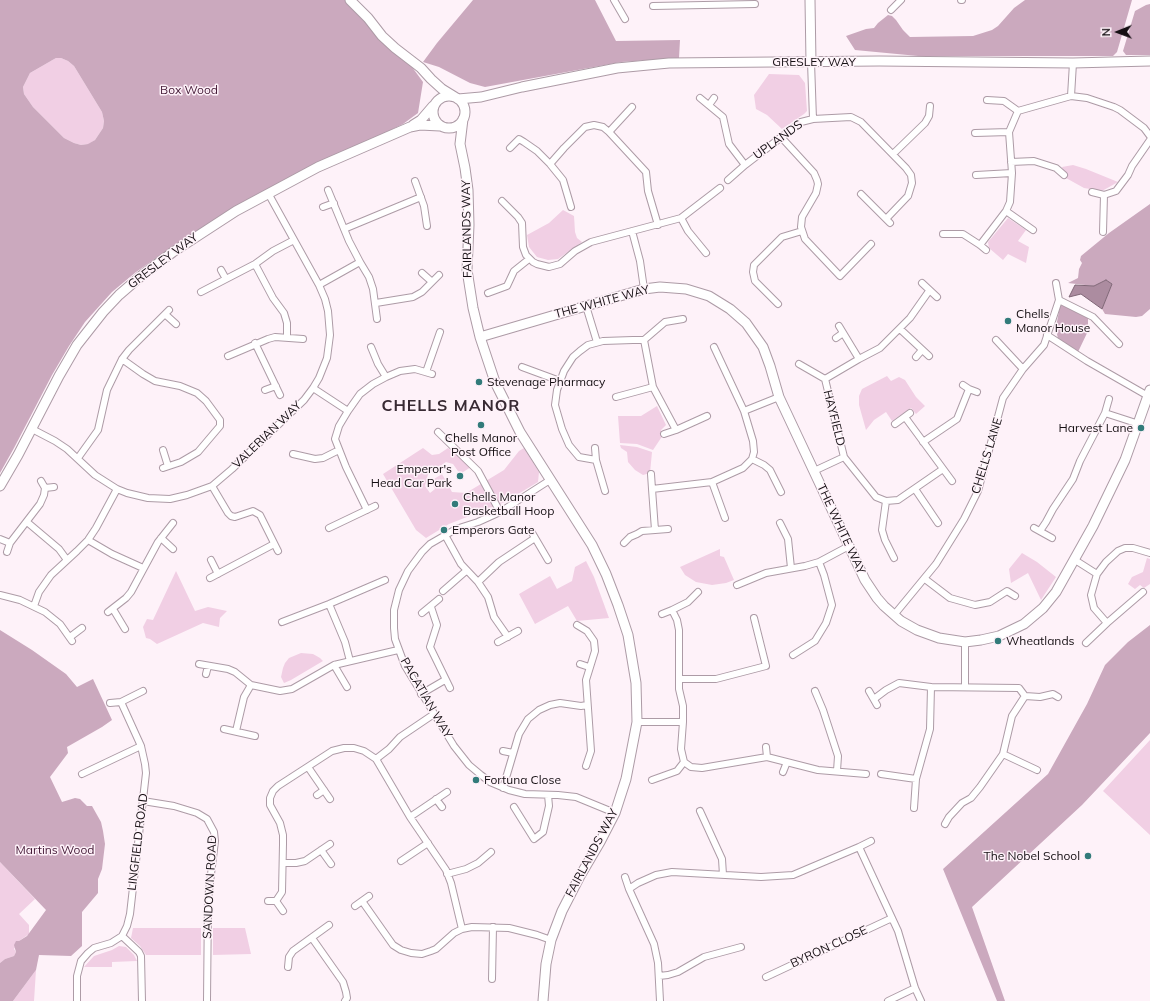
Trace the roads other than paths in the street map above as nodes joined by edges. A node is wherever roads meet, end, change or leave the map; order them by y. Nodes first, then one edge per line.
1 (350, 0) edge
2 (614, 0) edge
3 (810, 0) edge
4 (901, 0) edge
5 (715, 2) edge
6 (755, 4) dead end
7 (653, 6) dead end
8 (891, 10) dead end
9 (625, 19) dead end
10 (1150, 61) edge
11 (811, 62) junction
12 (1072, 63) junction
13 (431, 79) junction
14 (1071, 96) junction
15 (481, 97) junction
16 (456, 98) junction
17 (700, 98) dead end
18 (714, 98) dead end
19 (987, 100) dead end
20 (434, 105) junction
21 (709, 105) junction
22 (930, 106) dead end
23 (632, 107) dead end
24 (1018, 111) junction
25 (464, 116) junction
26 (813, 119) junction
27 (410, 127) junction
28 (442, 127) junction
29 (609, 132) junction
30 (1009, 132) junction
31 (975, 133) dead end
32 (1150, 136) edge
33 (781, 137) junction
34 (1150, 140) edge
35 (460, 144) junction
36 (510, 148) dead end
37 (893, 154) junction
38 (1060, 161) dead end
39 (1011, 162) junction
40 (550, 164) junction
41 (745, 165) junction
42 (1056, 168) junction
43 (1012, 173) junction
44 (976, 175) dead end
45 (1064, 175) dead end
46 (728, 180) dead end
47 (415, 181) dead end
48 (720, 188) dead end
49 (328, 190) dead end
50 (1092, 192) dead end
51 (268, 193) junction
52 (861, 194) dead end
53 (1104, 195) junction
54 (421, 196) junction
55 (502, 201) dead end
56 (334, 203) junction
57 (323, 207) dead end
58 (571, 207) dead end
59 (1006, 211) junction
60 (681, 218) junction
61 (1095, 218) dead end
62 (1103, 219) junction
63 (658, 225) junction
64 (427, 226) dead end
65 (344, 229) junction
66 (1033, 230) dead end
67 (632, 231) junction
68 (802, 231) junction
69 (1103, 232) dead end
70 (943, 234) dead end
71 (294, 240) junction
72 (871, 244) dead end
73 (980, 244) junction
74 (986, 250) dead end
75 (706, 253) dead end
76 (529, 259) junction
77 (360, 262) junction
78 (255, 264) junction
79 (221, 270) dead end
80 (422, 273) dead end
81 (439, 275) dead end
82 (226, 279) junction
83 (431, 282) junction
84 (922, 283) dead end
85 (1056, 283) dead end
86 (318, 285) junction
87 (644, 289) junction
88 (929, 290) junction
89 (201, 292) dead end
90 (488, 293) dead end
91 (937, 297) dead end
92 (1059, 300) junction
93 (376, 303) junction
94 (778, 304) dead end
95 (586, 306) junction
96 (377, 319) dead end
97 (683, 320) dead end
98 (176, 324) dead end
99 (839, 326) dead end
100 (900, 329) junction
101 (440, 332) dead end
102 (843, 333) junction
103 (1047, 335) junction
104 (480, 337) junction
105 (287, 338) junction
106 (836, 338) dead end
107 (303, 339) dead end
108 (644, 340) junction
109 (996, 340) dead end
110 (597, 342) junction
111 (255, 343) junction
112 (1119, 344) dead end
113 (372, 347) dead end
114 (714, 347) dead end
115 (922, 350) junction
116 (228, 356) dead end
117 (929, 356) dead end
118 (916, 357) dead end
119 (122, 359) junction
120 (858, 359) junction
121 (812, 362) dead end
122 (799, 364) dead end
123 (522, 367) dead end
124 (1023, 369) junction
125 (809, 370) junction
126 (386, 377) junction
127 (825, 379) junction
128 (560, 381) junction
129 (963, 385) dead end
130 (276, 386) junction
131 (653, 387) junction
132 (313, 388) junction
133 (969, 389) junction
134 (265, 390) dead end
135 (977, 392) dead end
136 (1149, 393) edge
137 (280, 395) dead end
138 (616, 397) dead end
139 (779, 397) junction
140 (1109, 399) dead end
141 (348, 411) junction
142 (744, 411) junction
143 (1105, 413) junction
144 (707, 416) dead end
145 (895, 424) dead end
146 (1139, 424) junction
147 (32, 429) junction
148 (676, 430) junction
149 (438, 432) dead end
150 (664, 434) dead end
151 (923, 442) junction
152 (595, 448) dead end
153 (163, 450) dead end
154 (339, 450) junction
155 (294, 454) dead end
156 (844, 457) junction
157 (78, 458) junction
158 (752, 459) junction
159 (596, 460) junction
160 (942, 469) junction
161 (814, 471) junction
162 (650, 474) dead end
163 (550, 480) junction
164 (41, 481) dead end
165 (952, 481) dead end
166 (712, 482) junction
167 (0, 486) edge
168 (212, 486) junction
169 (54, 487) dead end
170 (45, 488) junction
171 (117, 489) junction
172 (652, 489) junction
173 (915, 489) junction
174 (605, 491) dead end
175 (781, 492) dead end
176 (886, 501) junction
177 (375, 506) dead end
178 (367, 510) junction
179 (500, 512) junction
180 (725, 518) dead end
181 (27, 522) junction
182 (938, 522) dead end
183 (172, 523) dead end
184 (780, 523) dead end
185 (329, 528) dead end
186 (1034, 528) dead end
187 (668, 529) dead end
188 (655, 530) junction
189 (531, 531) dead end
190 (1040, 531) junction
191 (445, 535) junction
192 (161, 538) junction
193 (535, 538) junction
194 (1052, 538) dead end
195 (0, 540) edge
196 (88, 540) junction
197 (10, 543) junction
198 (624, 543) dead end
199 (274, 544) junction
200 (849, 546) junction
201 (172, 550) dead end
202 (278, 550) dead end
203 (7, 552) dead end
204 (1150, 552) edge
205 (894, 558) dead end
206 (67, 560) junction
207 (211, 560) dead end
208 (548, 560) dead end
209 (1075, 560) junction
210 (819, 562) junction
211 (143, 568) junction
212 (791, 568) junction
213 (466, 571) junction
214 (218, 574) junction
215 (1097, 574) junction
216 (210, 578) dead end
217 (925, 579) junction
218 (385, 580) dead end
219 (478, 582) junction
220 (737, 584) dead end
221 (443, 591) dead end
222 (698, 592) dead end
223 (1142, 592) dead end
224 (0, 595) edge
225 (1014, 596) dead end
226 (439, 600) dead end
227 (329, 604) junction
228 (34, 606) junction
229 (431, 607) junction
230 (672, 610) junction
231 (422, 613) dead end
232 (662, 614) dead end
233 (894, 615) junction
234 (754, 618) dead end
235 (282, 622) dead end
236 (1107, 623) junction
237 (577, 625) dead end
238 (82, 628) dead end
239 (125, 629) dead end
240 (518, 631) dead end
241 (508, 636) junction
242 (498, 642) dead end
243 (964, 642) junction
244 (1086, 643) dead end
245 (398, 650) junction
246 (793, 655) dead end
247 (350, 661) junction
248 (199, 664) dead end
249 (580, 664) dead end
250 (334, 665) junction
251 (208, 666) junction
252 (589, 667) junction
253 (206, 674) dead end
254 (679, 678) junction
255 (445, 680) junction
256 (251, 685) junction
257 (965, 686) junction
258 (347, 687) dead end
259 (931, 687) junction
260 (450, 688) dead end
261 (143, 691) dead end
262 (815, 691) dead end
263 (869, 691) dead end
264 (421, 694) junction
265 (1025, 696) junction
266 (1058, 697) dead end
267 (874, 699) junction
268 (121, 702) junction
269 (110, 703) dead end
270 (587, 705) junction
271 (877, 705) dead end
272 (434, 714) junction
273 (637, 722) junction
274 (683, 722) junction
275 (224, 728) dead end
276 (236, 731) junction
277 (255, 736) dead end
278 (141, 746) junction
279 (766, 747) dead end
280 (503, 751) dead end
281 (513, 753) junction
282 (1003, 754) junction
283 (767, 757) junction
284 (376, 759) junction
285 (588, 759) junction
286 (594, 761) dead end
287 (684, 762) junction
288 (787, 762) junction
289 (586, 766) dead end
290 (308, 767) junction
291 (1037, 770) dead end
292 (837, 771) junction
293 (783, 772) dead end
294 (82, 774) dead end
295 (866, 774) dead end
296 (881, 774) dead end
297 (916, 779) junction
298 (652, 780) dead end
299 (503, 788) junction
300 (324, 790) junction
301 (447, 792) dead end
302 (317, 795) dead end
303 (548, 795) junction
304 (330, 799) dead end
305 (436, 799) junction
306 (143, 801) junction
307 (442, 806) dead end
308 (514, 807) dead end
309 (914, 808) dead end
310 (700, 812) dead end
311 (615, 813) junction
312 (410, 817) junction
313 (945, 824) dead end
314 (871, 841) dead end
315 (428, 842) junction
316 (330, 844) dead end
317 (859, 847) junction
318 (321, 850) junction
319 (492, 852) dead end
320 (400, 861) dead end
321 (283, 863) junction
322 (331, 864) dead end
323 (447, 874) junction
324 (724, 874) junction
325 (625, 878) dead end
326 (629, 889) junction
327 (368, 896) dead end
328 (268, 901) dead end
329 (276, 901) junction
330 (362, 901) junction
331 (355, 906) dead end
332 (283, 911) dead end
333 (892, 918) junction
334 (329, 925) dead end
335 (493, 927) junction
336 (462, 929) junction
337 (122, 936) junction
338 (312, 938) junction
339 (551, 940) junction
340 (741, 947) dead end
341 (288, 967) dead end
342 (485, 968) dead end
343 (492, 968) junction
344 (659, 976) junction
345 (766, 977) dead end
346 (492, 979) dead end
347 (915, 988) junction
348 (77, 1001) edge
349 (142, 1001) edge
350 (207, 1001) edge
351 (345, 1001) edge
352 (543, 1001) edge
353 (660, 1001) edge
354 (888, 1001) edge
355 (921, 1001) edge

1 - 13 street
2 - 9 street
3 - 11 street
4 - 8 street
5 - 6 street
5 - 7 street
10 - 12 street, GRESLEY WAY
11 - 12 street, GRESLEY WAY
11 - 15 street, GRESLEY WAY
11 - 26 street, UPLANDS
12 - 14 street
13 - 16 street
13 - 20 street
14 - 24 street
14 - 32 street
15 - 16 street, GRESLEY WAY
15 - 25 street
16 - 20 street
16 - 25 street
17 - 21 street, UPLANDS
18 - 21 street
19 - 24 street
20 - 27 street, GRESLEY WAY
20 - 28 street
21 - 41 street, UPLANDS
22 - 37 street
23 - 29 street
24 - 30 street
25 - 28 street
25 - 35 street, FAIRLANDS WAY
26 - 33 street, UPLANDS
26 - 37 street, UPLANDS
27 - 28 street, GRESLEY WAY
27 - 51 street, GRESLEY WAY
28 - 35 street, FAIRLANDS WAY
29 - 40 street
29 - 63 street
30 - 31 street
30 - 39 street
33 - 41 street, UPLANDS
33 - 68 street
34 - 53 street
35 - 104 street, FAIRLANDS WAY
36 - 40 street
37 - 52 street, UPLANDS
38 - 42 street
39 - 42 street
39 - 43 street
40 - 58 street
41 - 46 street, UPLANDS
42 - 45 street
43 - 44 street
43 - 59 street
47 - 54 street
48 - 60 street
49 - 56 street
50 - 53 street
51 - 71 street, VALERIAN WAY
51 - 147 street, GRESLEY WAY
53 - 62 street
54 - 64 street
54 - 65 street
55 - 76 street
56 - 57 street
56 - 65 street
59 - 66 street
59 - 73 street
60 - 63 street
60 - 75 street
61 - 62 street
62 - 69 street
63 - 67 street
65 - 77 street
67 - 76 street
67 - 87 street
68 - 72 street
68 - 94 street
70 - 73 street
71 - 78 street
71 - 86 street, VALERIAN WAY
73 - 74 street
76 - 90 street
77 - 86 street
77 - 93 street
78 - 82 street
78 - 105 street
79 - 82 street
80 - 83 street
81 - 83 street
82 - 89 street
83 - 93 street
84 - 88 street
85 - 92 street, CHELLS LANE
86 - 132 street, VALERIAN WAY
87 - 95 street, THE WHITE WAY
87 - 139 street, THE WHITE WAY
88 - 91 street
88 - 100 street, HAYFIELD
92 - 103 street, CHELLS LANE
92 - 112 street
93 - 96 street
95 - 104 street, THE WHITE WAY
95 - 110 street
97 - 108 street
98 - 119 street
99 - 102 street
100 - 115 street
100 - 120 street, HAYFIELD
101 - 126 street
102 - 106 street
102 - 120 street
103 - 124 street, CHELLS LANE
103 - 136 street
104 - 163 street, FAIRLANDS WAY
105 - 107 street
105 - 111 street
108 - 110 street
108 - 131 street
109 - 124 street
110 - 128 street
111 - 116 street
111 - 130 street
113 - 126 street
114 - 142 street
115 - 117 street
115 - 118 street
119 - 153 street
119 - 157 street
120 - 127 street, HAYFIELD
121 - 125 street
122 - 125 street, HAYFIELD
123 - 128 street
124 - 217 street, CHELLS LANE
125 - 127 street, HAYFIELD
126 - 141 street
127 - 156 street, HAYFIELD
128 - 159 street
129 - 133 street
130 - 134 street
130 - 137 street
131 - 138 street
131 - 148 street
132 - 141 street
132 - 168 street, VALERIAN WAY
133 - 135 street
133 - 151 street
136 - 146 street, THE WHITE WAY
139 - 142 street
139 - 161 street, THE WHITE WAY
140 - 143 street
141 - 154 street
142 - 158 street
143 - 146 street
143 - 190 street
144 - 148 street
145 - 151 street
146 - 209 street, THE WHITE WAY
147 - 157 street, VALERIAN WAY
147 - 167 street, GRESLEY WAY
148 - 150 street
149 - 179 street
151 - 160 street
152 - 159 street
154 - 155 street
154 - 178 street
156 - 161 street, HAYFIELD
156 - 176 street, HAYFIELD
157 - 171 street, VALERIAN WAY
158 - 166 street
158 - 175 street
159 - 174 street
160 - 165 street
160 - 173 street
161 - 200 street, THE WHITE WAY
162 - 172 street
163 - 179 street, PACATIAN WAY
163 - 273 street, FAIRLANDS WAY
164 - 170 street
166 - 172 street
166 - 180 street
168 - 171 street, VALERIAN WAY
168 - 199 street
169 - 170 street
170 - 181 street
171 - 196 street
172 - 188 street
173 - 176 street
173 - 182 street
176 - 205 street
177 - 178 street
178 - 185 street
179 - 191 street, PACATIAN WAY
181 - 197 street
181 - 206 street
183 - 192 street
184 - 212 street
186 - 190 street
187 - 188 street
188 - 198 street
189 - 193 street
190 - 194 street
191 - 213 street
191 - 245 street, PACATIAN WAY
192 - 201 street
192 - 211 street
193 - 208 street
193 - 219 street
195 - 197 street
196 - 206 street
196 - 211 street
197 - 203 street
199 - 202 street
199 - 214 street
200 - 210 street
200 - 233 street, THE WHITE WAY
204 - 215 street
206 - 228 street
207 - 214 street
209 - 215 street
209 - 243 street, THE WHITE WAY
210 - 212 street
210 - 246 street
211 - 239 street
212 - 220 street
213 - 219 street
213 - 221 street
214 - 216 street
215 - 236 street
217 - 225 street
217 - 233 street, CHELLS LANE
218 - 227 street
219 - 241 street
222 - 230 street
223 - 236 street
224 - 228 street
226 - 229 street
227 - 235 street
227 - 247 street
228 - 238 street
229 - 231 street
229 - 255 street
230 - 232 street
230 - 254 street
233 - 243 street, THE WHITE WAY
234 - 254 street
236 - 244 street
237 - 252 street
240 - 241 street
241 - 242 street
243 - 257 street
245 - 247 street
245 - 264 street, PACATIAN WAY
247 - 250 street
248 - 251 street
249 - 252 street
250 - 256 street
250 - 258 street
251 - 253 street
251 - 256 street
252 - 270 street
254 - 274 street
255 - 260 street
255 - 264 street
256 - 276 street
257 - 259 street
257 - 265 street
259 - 267 street
259 - 297 street
261 - 268 street
262 - 292 street
263 - 267 street
264 - 272 street, PACATIAN WAY
265 - 266 street
265 - 282 street
267 - 271 street
268 - 269 street
268 - 278 street, LINGFIELD ROAD
270 - 281 street
270 - 285 street
272 - 284 street
272 - 299 street, PACATIAN WAY
273 - 274 street
273 - 311 street, FAIRLANDS WAY
274 - 287 street
275 - 276 street
276 - 277 street
278 - 294 street
278 - 306 street, LINGFIELD ROAD
279 - 283 street
280 - 281 street
281 - 299 street
282 - 291 street
282 - 313 street
283 - 287 street
283 - 288 street
284 - 290 street
284 - 312 street
285 - 286 street
285 - 289 street
287 - 298 street
288 - 292 street
288 - 293 street
290 - 300 street
290 - 321 street
292 - 295 street
296 - 297 street
297 - 309 street
299 - 303 street, PACATIAN WAY
300 - 302 street
300 - 304 street
301 - 305 street
303 - 308 street
303 - 311 street, PACATIAN WAY
305 - 307 street
305 - 312 street
306 - 337 street, LINGFIELD ROAD
306 - 350 street, SANDOWN ROAD
310 - 324 street
311 - 339 street, FAIRLANDS WAY
312 - 315 street
314 - 317 street
315 - 320 street
315 - 323 street
316 - 318 street
317 - 324 street
317 - 333 street
318 - 321 street
318 - 322 street
319 - 323 street
321 - 329 street
323 - 336 street
324 - 326 street
325 - 326 street
326 - 344 street
327 - 330 street
328 - 329 street
329 - 332 street
330 - 331 street
330 - 336 street
333 - 345 street, BYRON CLOSE
333 - 347 street
334 - 338 street
335 - 336 street
335 - 339 street
335 - 343 street
337 - 348 street
337 - 349 street
338 - 341 street
338 - 351 street
339 - 352 street, FAIRLANDS WAY
340 - 344 street
342 - 343 street
343 - 346 street
344 - 353 street
347 - 354 street
347 - 355 street

